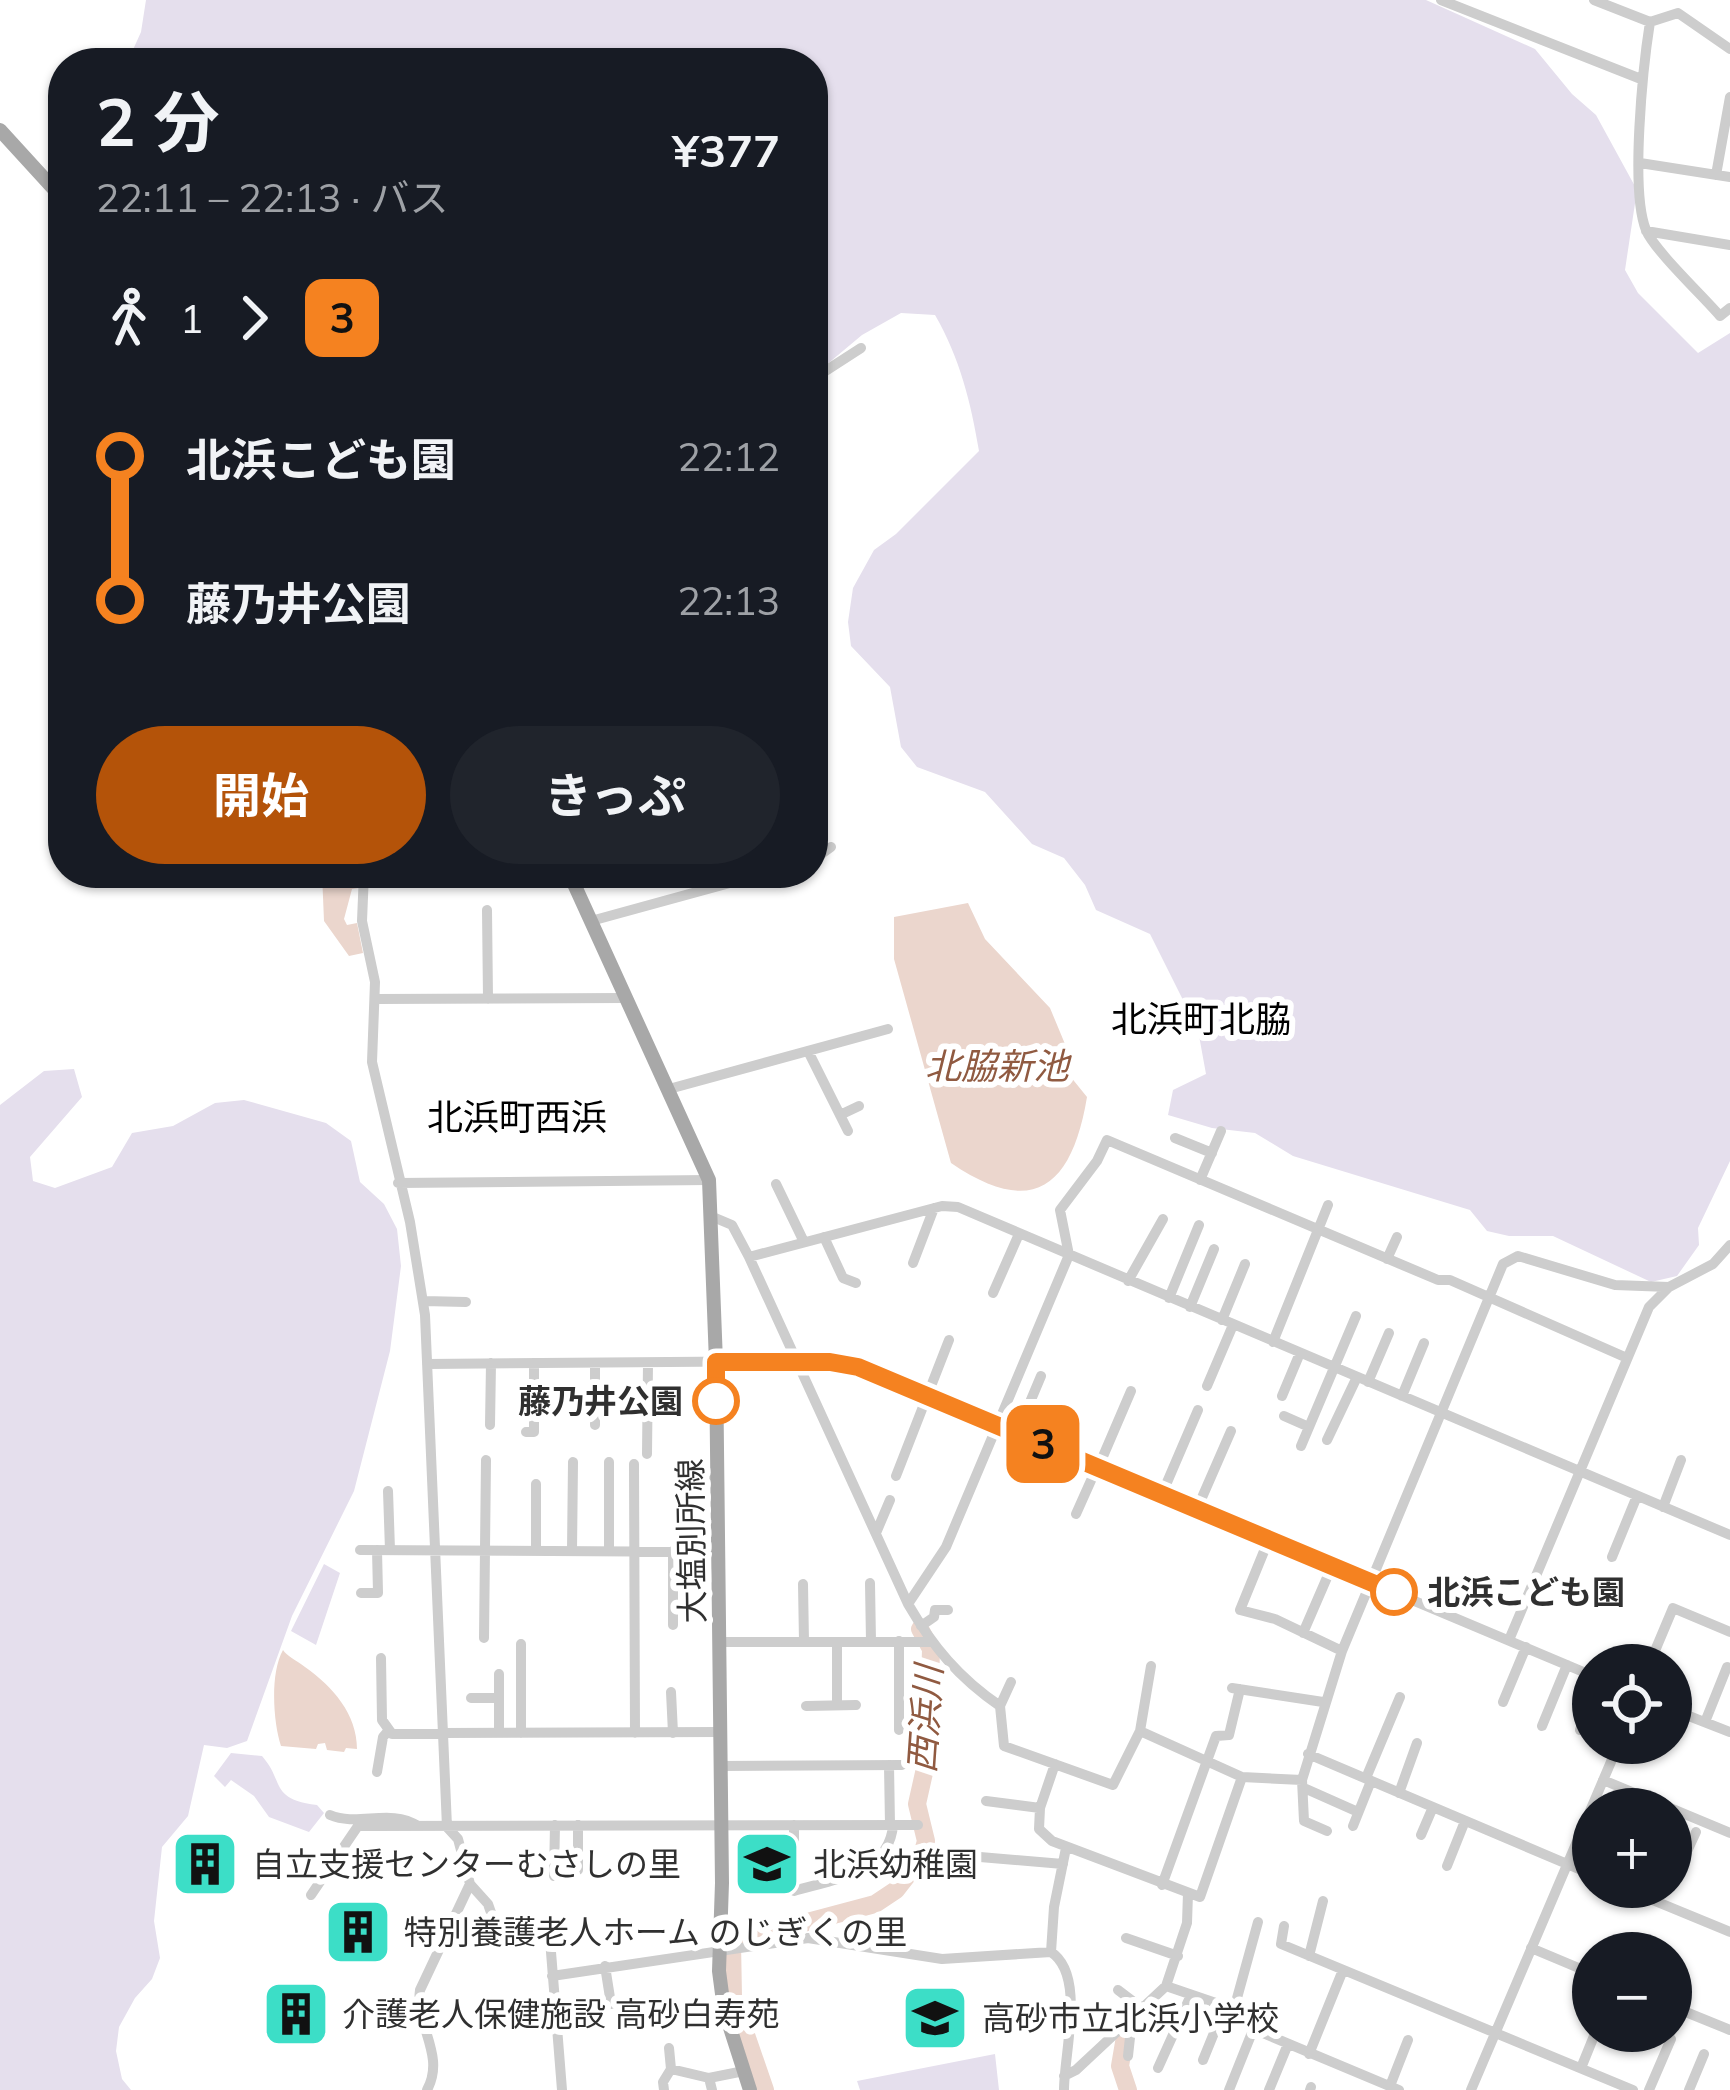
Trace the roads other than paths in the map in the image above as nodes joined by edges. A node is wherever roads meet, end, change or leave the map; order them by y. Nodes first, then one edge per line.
1 (1441, 0) edge
2 (1594, 0) edge
3 (1650, 22) junction
4 (1730, 49) edge
5 (1641, 79) junction
6 (1730, 97) edge
7 (1728, 116) edge
8 (0, 130) edge
9 (1640, 163) junction
10 (1716, 175) junction
11 (1730, 177) edge
12 (48, 183) edge
13 (1646, 231) junction
14 (1730, 245) edge
15 (1730, 308) edge
16 (861, 348) dead end
17 (828, 369) edge
18 (831, 848) dead end
19 (828, 850) edge
20 (363, 888) edge
21 (576, 888) edge
22 (698, 888) edge
23 (487, 910) dead end
24 (591, 921) junction
25 (488, 998) junction
26 (626, 998) junction
27 (375, 999) junction
28 (888, 1030) dead end
29 (808, 1052) junction
30 (669, 1089) junction
31 (859, 1106) dead end
32 (836, 1114) junction
33 (848, 1132) dead end
34 (1221, 1132) dead end
35 (1175, 1138) dead end
36 (1212, 1153) junction
37 (709, 1180) junction
38 (1200, 1180) junction
39 (398, 1183) junction
40 (776, 1184) dead end
41 (1328, 1205) dead end
42 (934, 1208) junction
43 (713, 1217) junction
44 (1163, 1219) dead end
45 (1199, 1225) dead end
46 (1318, 1231) junction
47 (1019, 1234) junction
48 (824, 1237) junction
49 (1397, 1237) dead end
50 (804, 1242) junction
51 (1730, 1246) edge
52 (1214, 1249) dead end
53 (1069, 1255) junction
54 (749, 1257) junction
55 (1387, 1259) junction
56 (913, 1263) dead end
57 (1245, 1264) dead end
58 (1128, 1281) junction
59 (856, 1283) dead end
60 (1669, 1287) junction
61 (993, 1293) dead end
62 (1169, 1298) junction
63 (1489, 1300) junction
64 (424, 1301) junction
65 (466, 1301) dead end
66 (1190, 1307) junction
67 (1356, 1316) dead end
68 (1228, 1323) junction
69 (1389, 1333) dead end
70 (949, 1340) dead end
71 (1273, 1342) junction
72 (1424, 1343) dead end
73 (1300, 1353) junction
74 (1627, 1358) junction
75 (796, 1361) junction
76 (716, 1362) junction
77 (490, 1363) junction
78 (534, 1363) junction
79 (595, 1363) junction
80 (648, 1363) junction
81 (427, 1364) junction
82 (1334, 1368) junction
83 (1041, 1376) dead end
84 (1362, 1379) junction
85 (1207, 1386) dead end
86 (1131, 1391) dead end
87 (926, 1395) junction
88 (1282, 1396) dead end
89 (1402, 1396) junction
90 (1198, 1410) dead end
91 (1442, 1413) junction
92 (1284, 1416) dead end
93 (595, 1425) dead end
94 (490, 1426) dead end
95 (998, 1426) junction
96 (1309, 1427) junction
97 (1231, 1431) dead end
98 (526, 1432) dead end
99 (1017, 1433) junction
100 (1328, 1440) dead end
101 (1301, 1446) dead end
102 (647, 1454) dead end
103 (486, 1460) dead end
104 (1681, 1460) dead end
105 (573, 1462) dead end
106 (609, 1462) dead end
107 (634, 1464) dead end
108 (1098, 1467) junction
109 (1580, 1472) junction
110 (896, 1476) dead end
111 (717, 1478) junction
112 (536, 1484) dead end
113 (388, 1491) dead end
114 (1162, 1494) junction
115 (1637, 1496) junction
116 (890, 1500) dead end
117 (1663, 1507) junction
118 (1197, 1509) junction
119 (1076, 1514) dead end
120 (876, 1533) junction
121 (1730, 1535) edge
122 (1269, 1540) junction
123 (360, 1550) dead end
124 (384, 1550) junction
125 (434, 1550) junction
126 (485, 1550) junction
127 (536, 1551) junction
128 (572, 1551) junction
129 (609, 1551) junction
130 (634, 1551) junction
131 (677, 1551) junction
132 (718, 1552) junction
133 (1613, 1557) dead end
134 (1332, 1566) junction
135 (1370, 1582) junction
136 (870, 1583) dead end
137 (803, 1584) dead end
138 (361, 1593) dead end
139 (908, 1604) junction
140 (948, 1610) dead end
141 (674, 1625) dead end
142 (921, 1626) junction
143 (1730, 1632) edge
144 (1303, 1633) junction
145 (484, 1638) dead end
146 (1509, 1640) junction
147 (719, 1642) junction
148 (804, 1642) junction
149 (837, 1642) junction
150 (871, 1642) junction
151 (899, 1642) junction
152 (930, 1642) junction
153 (521, 1644) dead end
154 (1658, 1644) edge
155 (1526, 1647) junction
156 (1342, 1651) junction
157 (382, 1658) dead end
158 (1568, 1665) junction
159 (1151, 1666) dead end
160 (1725, 1666) edge
161 (1572, 1667) edge
162 (499, 1674) dead end
163 (1012, 1682) dead end
164 (671, 1692) dead end
165 (1400, 1697) dead end
166 (471, 1698) dead end
167 (499, 1698) junction
168 (1323, 1702) junction
169 (1503, 1702) dead end
170 (837, 1705) junction
171 (856, 1705) dead end
172 (806, 1706) dead end
173 (1000, 1706) junction
174 (1692, 1717) edge
175 (1705, 1722) junction
176 (1542, 1726) dead end
177 (388, 1730) junction
178 (899, 1730) dead end
179 (1140, 1731) junction
180 (720, 1732) junction
181 (1730, 1732) edge
182 (441, 1733) junction
183 (499, 1733) junction
184 (520, 1733) junction
185 (635, 1733) junction
186 (673, 1733) junction
187 (1417, 1743) dead end
188 (1308, 1754) junction
189 (1209, 1760) junction
190 (1055, 1764) junction
191 (1610, 1764) edge
192 (720, 1766) junction
193 (377, 1772) dead end
194 (1241, 1777) junction
195 (1368, 1779) junction
196 (1603, 1780) junction
197 (1303, 1784) junction
198 (1399, 1792) junction
199 (986, 1801) dead end
200 (1433, 1807) junction
201 (1040, 1808) junction
202 (1358, 1812) junction
203 (330, 1815) dead end
204 (1465, 1821) junction
205 (555, 1825) junction
206 (578, 1825) junction
207 (794, 1825) junction
208 (892, 1825) junction
209 (918, 1825) dead end
210 (722, 1826) junction
211 (1353, 1826) dead end
212 (447, 1827) junction
213 (420, 1828) junction
214 (1327, 1831) dead end
215 (1730, 1833) edge
216 (1421, 1835) dead end
217 (1697, 1841) dead end
218 (1066, 1848) junction
219 (1692, 1850) edge
220 (980, 1857) dead end
221 (1063, 1864) junction
222 (1566, 1864) junction
223 (1447, 1866) dead end
224 (1572, 1867) edge
225 (578, 1870) dead end
226 (554, 1876) dead end
227 (470, 1884) junction
228 (1162, 1885) junction
229 (1188, 1893) junction
230 (311, 1895) dead end
231 (1323, 1900) dead end
232 (1672, 1908) edge
233 (1258, 1922) dead end
234 (1284, 1926) dead end
235 (1730, 1932) edge
236 (1126, 1938) dead end
237 (1531, 1948) junction
238 (1051, 1952) junction
239 (722, 1953) junction
240 (1178, 1956) junction
241 (1309, 1956) junction
242 (1572, 1965) edge
243 (605, 1966) junction
244 (1343, 1970) junction
245 (552, 1976) junction
246 (1166, 1986) junction
247 (1118, 1990) dead end
248 (1191, 1994) junction
249 (611, 2004) dead end
250 (1230, 2008) junction
251 (1143, 2009) junction
252 (1692, 2015) edge
253 (1132, 2019) junction
254 (1256, 2025) junction
255 (1730, 2030) edge
256 (1495, 2033) junction
257 (1408, 2040) dead end
258 (1288, 2044) junction
259 (669, 2048) dead end
260 (1587, 2052) edge
261 (1665, 2052) edge
262 (1309, 2054) junction
263 (1704, 2054) dead end
264 (1128, 2056) dead end
265 (1203, 2060) dead end
266 (1158, 2068) dead end
267 (1581, 2068) junction
268 (671, 2069) junction
269 (744, 2072) junction
270 (1064, 2083) edge
271 (711, 2084) edge
272 (1395, 2088) edge
273 (427, 2090) edge
274 (562, 2090) edge
275 (664, 2090) edge
276 (750, 2090) edge
277 (1229, 2090) edge
278 (1269, 2090) edge
279 (1471, 2090) edge
280 (1633, 2090) edge
281 (1649, 2090) edge
282 (1689, 2090) edge

1 - 5 street
2 - 3 street
3 - 4 street
3 - 5 street
5 - 9 street
6 - 7 street
7 - 10 street
8 - 12 main road
9 - 10 street
9 - 13 street
10 - 11 street
13 - 14 street
13 - 15 street
16 - 17 street
18 - 19 street
20 - 27 street
21 - 24 main road, 大塩別所線
22 - 24 street
23 - 25 street
24 - 26 main road, 大塩別所線
25 - 26 street
25 - 27 street
26 - 30 main road, 大塩別所線
27 - 39 street
28 - 29 street
29 - 30 street
29 - 32 street
30 - 37 main road, 大塩別所線
31 - 32 street
32 - 33 street
34 - 36 street
35 - 36 street
36 - 38 street
37 - 39 street
37 - 43 main road, 大塩別所線
38 - 46 street
38 - 53 street
39 - 64 street
40 - 50 street
41 - 46 street
42 - 47 street
42 - 48 street
42 - 56 street
43 - 54 street
43 - 76 main road, 大塩別所線
44 - 58 street
45 - 62 street
46 - 55 street
46 - 71 street
47 - 53 street
47 - 61 street
48 - 50 street
48 - 59 street
49 - 55 street
50 - 54 street
51 - 60 street
52 - 66 street
53 - 58 street
53 - 95 street
54 - 75 street
55 - 63 street
57 - 68 street
58 - 62 street
60 - 63 street
60 - 74 street
62 - 66 street
63 - 74 street
63 - 91 street
64 - 65 street
64 - 81 street
66 - 68 street
67 - 82 street
68 - 71 street
68 - 85 street
69 - 84 street
70 - 87 street
71 - 73 street
72 - 89 street
73 - 82 street
73 - 88 street
74 - 109 street
75 - 76 street
75 - 87 street
75 - 120 street
76 - 80 street
76 - 111 main road, 大塩別所線
77 - 78 street
77 - 81 street
77 - 94 street
78 - 79 street
78 - 98 street
79 - 80 street
79 - 93 street
80 - 102 street
81 - 125 street
82 - 84 street
82 - 96 street
83 - 99 street
84 - 89 street
84 - 100 street
86 - 108 street
87 - 95 street
87 - 110 street
89 - 91 street
90 - 114 street
91 - 109 street
91 - 135 street
92 - 96 street
95 - 99 street
95 - 139 street
96 - 101 street
97 - 118 street
99 - 108 street
103 - 126 street
104 - 117 street
105 - 128 street
106 - 129 street
107 - 130 street
108 - 114 street
108 - 119 street
109 - 115 street
109 - 146 street
111 - 131 street
111 - 132 main road, 大塩別所線
112 - 127 street
113 - 124 street
114 - 118 street
115 - 117 street
115 - 133 street
116 - 120 street
117 - 121 street
118 - 122 street
120 - 139 street
122 - 134 street
122 - 144 street
123 - 124 street
124 - 125 street
124 - 138 street
125 - 126 street
125 - 182 street
126 - 127 street
126 - 145 street
127 - 128 street
128 - 129 street
129 - 130 street
130 - 131 street
130 - 185 street
131 - 132 street
131 - 141 street
132 - 147 main road, 大塩別所線
134 - 135 street
134 - 144 street
135 - 146 street
135 - 156 street
136 - 150 street
137 - 148 street
139 - 142 street
140 - 142 street
142 - 152 street
143 - 154 street
144 - 156 street
146 - 155 street
147 - 148 street
147 - 180 main road, 大塩別所線
148 - 149 street
149 - 150 street
149 - 170 street
150 - 151 street
151 - 152 street
151 - 178 street
152 - 173 street
153 - 184 street
155 - 158 street
155 - 169 street
156 - 168 street
157 - 177 street
158 - 161 street
158 - 176 street
159 - 179 street
160 - 175 street
162 - 167 street
163 - 173 street
164 - 186 street
165 - 195 street
166 - 167 street
167 - 183 street
168 - 188 street
168 - 189 street
170 - 171 street
170 - 172 street
173 - 190 street
174 - 175 street
175 - 181 street
177 - 182 street
177 - 193 street
179 - 189 street
179 - 190 street
180 - 186 street
180 - 192 main road, 大塩別所線
182 - 183 street
182 - 212 street
183 - 184 street
184 - 185 street
185 - 186 street
187 - 198 street
188 - 195 street
188 - 197 street
189 - 194 street
189 - 228 street
190 - 201 street
191 - 196 street
192 - 208 street
192 - 210 main road, 大塩別所線
194 - 197 street
194 - 229 street
195 - 198 street
195 - 202 street
196 - 215 street
196 - 222 street
197 - 202 street
197 - 214 street
198 - 200 street
199 - 201 street
200 - 204 street
200 - 216 street
201 - 218 street
202 - 211 street
203 - 213 street
204 - 222 street
204 - 223 street
205 - 206 street
205 - 212 street
205 - 226 street
206 - 210 street
206 - 225 street
207 - 208 street
207 - 208 street
207 - 210 street
208 - 209 street
210 - 239 main road, 大塩別所線
212 - 213 street
212 - 227 street
213 - 230 street
217 - 219 street
218 - 221 street
218 - 228 street
220 - 221 street
221 - 238 street
222 - 224 street
222 - 237 street
227 - 245 street
227 - 273 street
228 - 229 street
229 - 240 street
231 - 241 street
232 - 235 street
233 - 250 street
234 - 241 street
236 - 240 street
237 - 242 street
237 - 256 street
238 - 239 street
238 - 270 street
239 - 243 street
239 - 269 main road, 大塩別所線
240 - 246 street
241 - 244 street
243 - 245 street
243 - 249 street
244 - 256 street
244 - 262 street
245 - 274 street
246 - 248 street
246 - 251 street
247 - 251 street
248 - 250 street
248 - 266 street
250 - 254 street
250 - 265 street
251 - 253 street
252 - 255 street
253 - 264 street
253 - 270 street
254 - 258 street
254 - 277 street
256 - 267 street
256 - 279 street
257 - 272 street
258 - 262 street
258 - 278 street
259 - 268 street
260 - 267 street
261 - 281 street
262 - 272 street
263 - 282 street
267 - 280 street
268 - 271 street
268 - 275 street
269 - 271 street
269 - 276 main road, 大塩別所線

